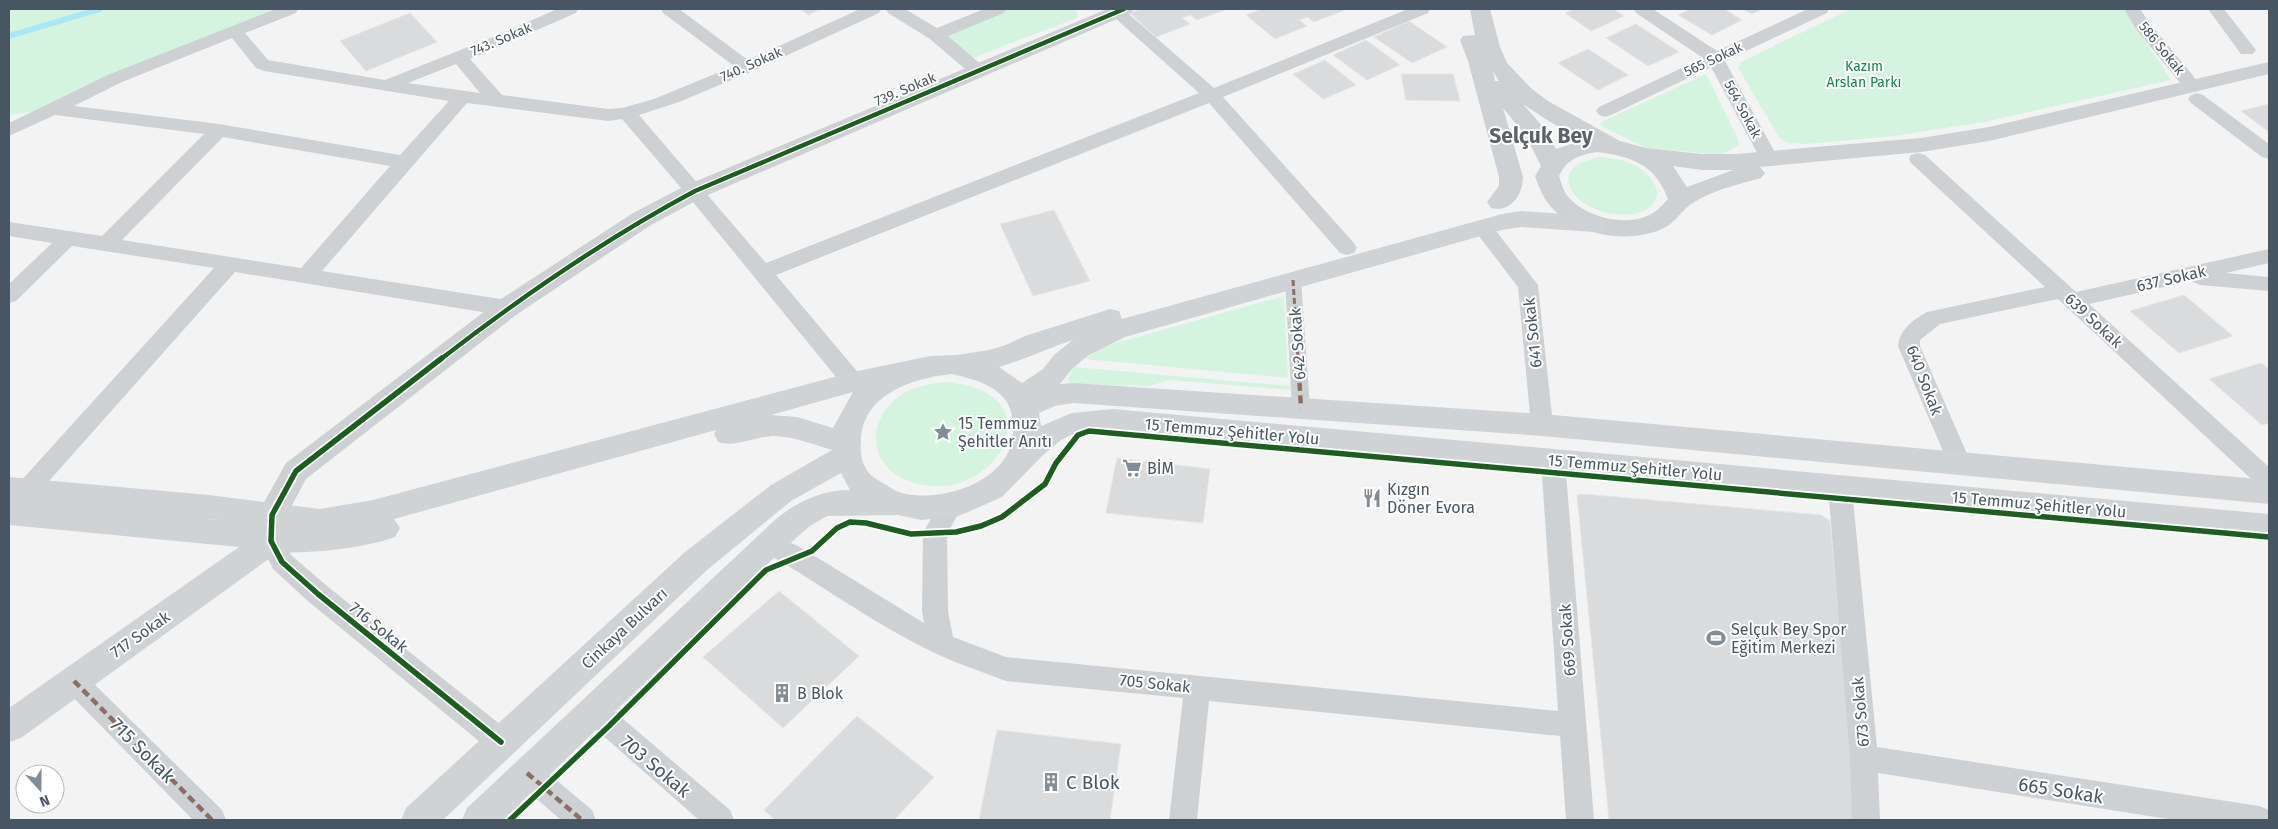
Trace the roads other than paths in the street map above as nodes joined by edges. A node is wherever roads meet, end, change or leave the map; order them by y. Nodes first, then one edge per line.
1 (290, 9) edge
2 (570, 9) edge
3 (669, 9) edge
4 (873, 9) edge
5 (894, 9) edge
6 (998, 9) edge
7 (1422, 9) edge
8 (1642, 9) edge
9 (1821, 9) edge
10 (2132, 9) edge
11 (2216, 9) edge
12 (1118, 10) edge
13 (1475, 11) edge
14 (235, 31) junction
15 (936, 35) junction
16 (2247, 50) dead end
17 (458, 56) junction
18 (1716, 58) junction
19 (1479, 61) junction
20 (747, 67) junction
21 (2269, 68) edge
22 (978, 71) junction
23 (2269, 82) edge
24 (387, 85) junction
25 (2195, 93) junction
26 (1212, 95) junction
27 (462, 97) junction
28 (496, 100) junction
29 (56, 109) junction
30 (1605, 110) dead end
31 (627, 114) junction
32 (9, 130) edge
33 (219, 130) junction
34 (1616, 146) junction
35 (2269, 153) edge
36 (1639, 155) junction
37 (1769, 158) junction
38 (1918, 159) junction
39 (404, 162) junction
40 (1549, 170) junction
41 (695, 191) junction
42 (1680, 200) junction
43 (1499, 202) junction
44 (1594, 224) junction
45 (1482, 227) junction
46 (9, 230) edge
47 (68, 239) junction
48 (106, 244) junction
49 (1347, 248) junction
50 (2269, 256) edge
51 (230, 264) junction
52 (762, 272) junction
53 (306, 276) junction
54 (2176, 276) junction
55 (1293, 280) junction
56 (2269, 284) edge
57 (9, 296) edge
58 (2068, 296) junction
59 (507, 308) junction
60 (952, 364) junction
61 (910, 371) junction
62 (854, 382) junction
63 (1022, 402) junction
64 (1301, 408) junction
65 (1542, 425) junction
66 (846, 450) junction
67 (1553, 460) junction
68 (1959, 463) junction
69 (1017, 465) junction
70 (2269, 481) edge
71 (1838, 485) junction
72 (2269, 492) edge
73 (13, 501) edge
74 (902, 505) junction
75 (951, 505) junction
76 (2269, 526) edge
77 (272, 528) junction
78 (769, 543) junction
79 (941, 644) junction
80 (74, 681) junction
81 (1197, 687) junction
82 (593, 710) junction
83 (1573, 725) junction
84 (9, 727) edge
85 (500, 742) junction
86 (1864, 758) junction
87 (527, 772) junction
88 (212, 820) edge
89 (418, 820) edge
90 (479, 820) edge
91 (582, 820) edge
92 (720, 820) edge
93 (1183, 820) edge
94 (1580, 820) edge
95 (1866, 820) edge
96 (2259, 820) edge

1 - 14 street
2 - 17 street, 743. Sokak
3 - 20 street
4 - 20 street, 740. Sokak
5 - 15 street
6 - 15 street
7 - 26 street
8 - 18 street, 564 Sokak
9 - 18 street, 565 Sokak
10 - 25 street, 586 Sokak
11 - 16 street
12 - 22 street, 739. Sokak
12 - 26 street
13 - 19 street
13 - 34 street
14 - 24 street, 740. Sokak
14 - 29 street
15 - 22 street
17 - 24 street, 743. Sokak
17 - 28 street
18 - 30 street, 565 Sokak
18 - 37 street, 564 Sokak
19 - 40 street
19 - 43 street
20 - 31 street, 740. Sokak
21 - 25 street
22 - 41 street, 739. Sokak
23 - 25 street
24 - 27 street, 740. Sokak
25 - 35 street, 586 Sokak
25 - 37 street
25 - 38 street
26 - 49 street
26 - 52 street
27 - 28 street, 740. Sokak
27 - 39 street
28 - 31 street, 740. Sokak
29 - 32 street
29 - 33 street
31 - 41 street
33 - 39 street
33 - 48 street
34 - 36 street
34 - 40 street
36 - 37 street
36 - 42 street
38 - 42 street
38 - 58 street, 639 Sokak
39 - 53 street
40 - 43 street
40 - 44 street
41 - 52 street
41 - 59 street, 739. Sokak
42 - 44 street
43 - 49 main road
44 - 45 main road
45 - 55 main road
45 - 65 street, 641 Sokak
46 - 47 street
47 - 48 street
47 - 57 street
48 - 51 street
49 - 60 main road
50 - 54 street, 637 Sokak
51 - 53 street
51 - 73 street
52 - 62 street
53 - 59 street
54 - 56 street
54 - 58 street, 637 Sokak
55 - 63 main road
55 - 64 street, 642 Sokak
58 - 68 street, 640 Sokak
58 - 70 street, 639 Sokak
59 - 77 street, 739. Sokak
60 - 61 main road
60 - 63 main road
61 - 62 main road
61 - 66 main road
62 - 77 main road
63 - 64 main road, 15 Temmuz Şehitler Yolu
63 - 69 main road
64 - 65 main road, 15 Temmuz Şehitler Yolu
65 - 68 main road, 15 Temmuz Şehitler Yolu
66 - 74 main road
66 - 77 main road
66 - 85 main road, Cinkaya Bulvarı
67 - 69 main road, 15 Temmuz Şehitler Yolu
67 - 71 main road, 15 Temmuz Şehitler Yolu
67 - 83 street, 669 Sokak
68 - 72 main road, 15 Temmuz Şehitler Yolu
69 - 75 main road
71 - 76 main road, 15 Temmuz Şehitler Yolu
71 - 86 street, 673 Sokak
73 - 77 main road
74 - 75 main road
74 - 78 main road
75 - 79 street
77 - 80 main road, 717 Sokak
77 - 85 street, 716 Sokak
78 - 79 street, 705 Sokak
78 - 82 main road
79 - 81 street, 705 Sokak
80 - 84 main road, 717 Sokak
80 - 88 street, 715 Sokak
81 - 83 street, 705 Sokak
81 - 93 street
82 - 87 main road
82 - 92 street, 703 Sokak
83 - 94 street, 669 Sokak
85 - 89 main road, Cinkaya Bulvarı
86 - 95 street, 673 Sokak
86 - 96 street, 665 Sokak
87 - 90 main road
87 - 91 street

